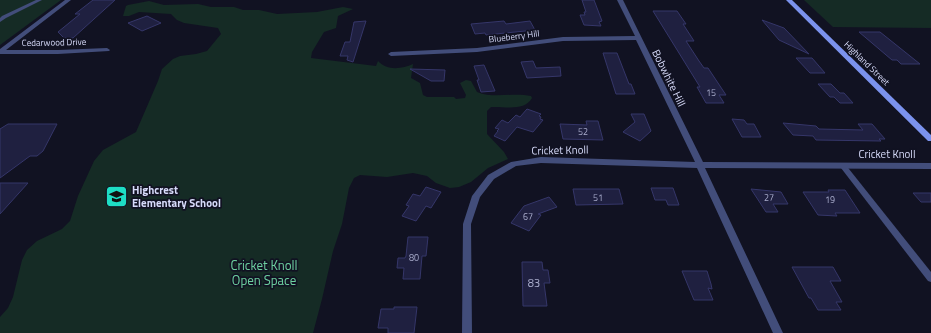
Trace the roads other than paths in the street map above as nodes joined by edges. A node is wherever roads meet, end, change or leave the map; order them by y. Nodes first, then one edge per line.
1 (40, 0) edge
2 (68, 0) edge
3 (620, 0) edge
4 (789, 0) edge
5 (0, 21) edge
6 (638, 38) junction
7 (107, 50) dead end
8 (0, 52) edge
9 (391, 54) dead end
10 (931, 139) edge
11 (700, 165) junction
12 (843, 166) junction
13 (931, 166) edge
14 (931, 278) edge
15 (468, 333) edge
16 (778, 333) edge

1 - 5 lane
2 - 8 street
3 - 6 street, Bobwhite Hill
4 - 10 main road, Highland Street
6 - 9 street, Blueberry Hill
6 - 11 street, Bobwhite Hill
7 - 8 street, Cedarwood Drive
11 - 12 street, Cricket Knoll
11 - 15 street, Cricket Knoll
11 - 16 street
12 - 13 street, Cricket Knoll
12 - 14 lane

